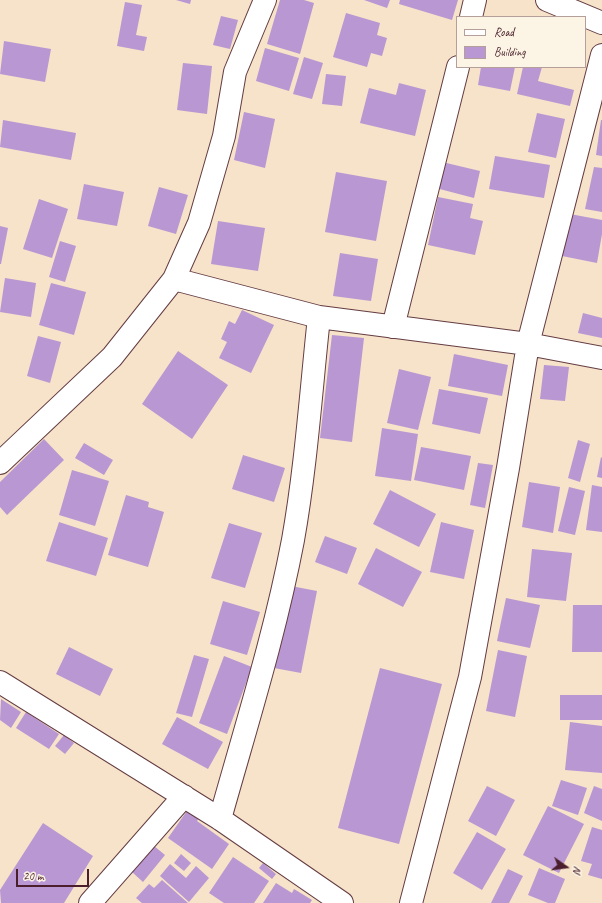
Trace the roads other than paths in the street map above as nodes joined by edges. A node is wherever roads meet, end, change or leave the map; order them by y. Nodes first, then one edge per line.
1 (265, 0) edge
2 (475, 0) edge
3 (547, 0) edge
4 (471, 16) edge
5 (585, 16) edge
6 (586, 16) edge
7 (602, 23) edge
8 (602, 55) edge
9 (458, 68) edge
10 (174, 279) junction
11 (319, 317) junction
12 (393, 327) junction
13 (528, 344) junction
14 (602, 358) edge
15 (0, 463) edge
16 (0, 682) edge
17 (184, 796) junction
18 (220, 819) junction
19 (90, 903) edge
20 (342, 903) edge
21 (411, 903) edge

1 - 10 street
2 - 4 street
3 - 5 street
6 - 7 street
8 - 13 street
9 - 12 street
10 - 11 street
10 - 15 street
11 - 12 street
11 - 18 street
12 - 13 street
13 - 14 street
13 - 21 street
16 - 17 street
17 - 18 street
17 - 19 street
18 - 20 street

